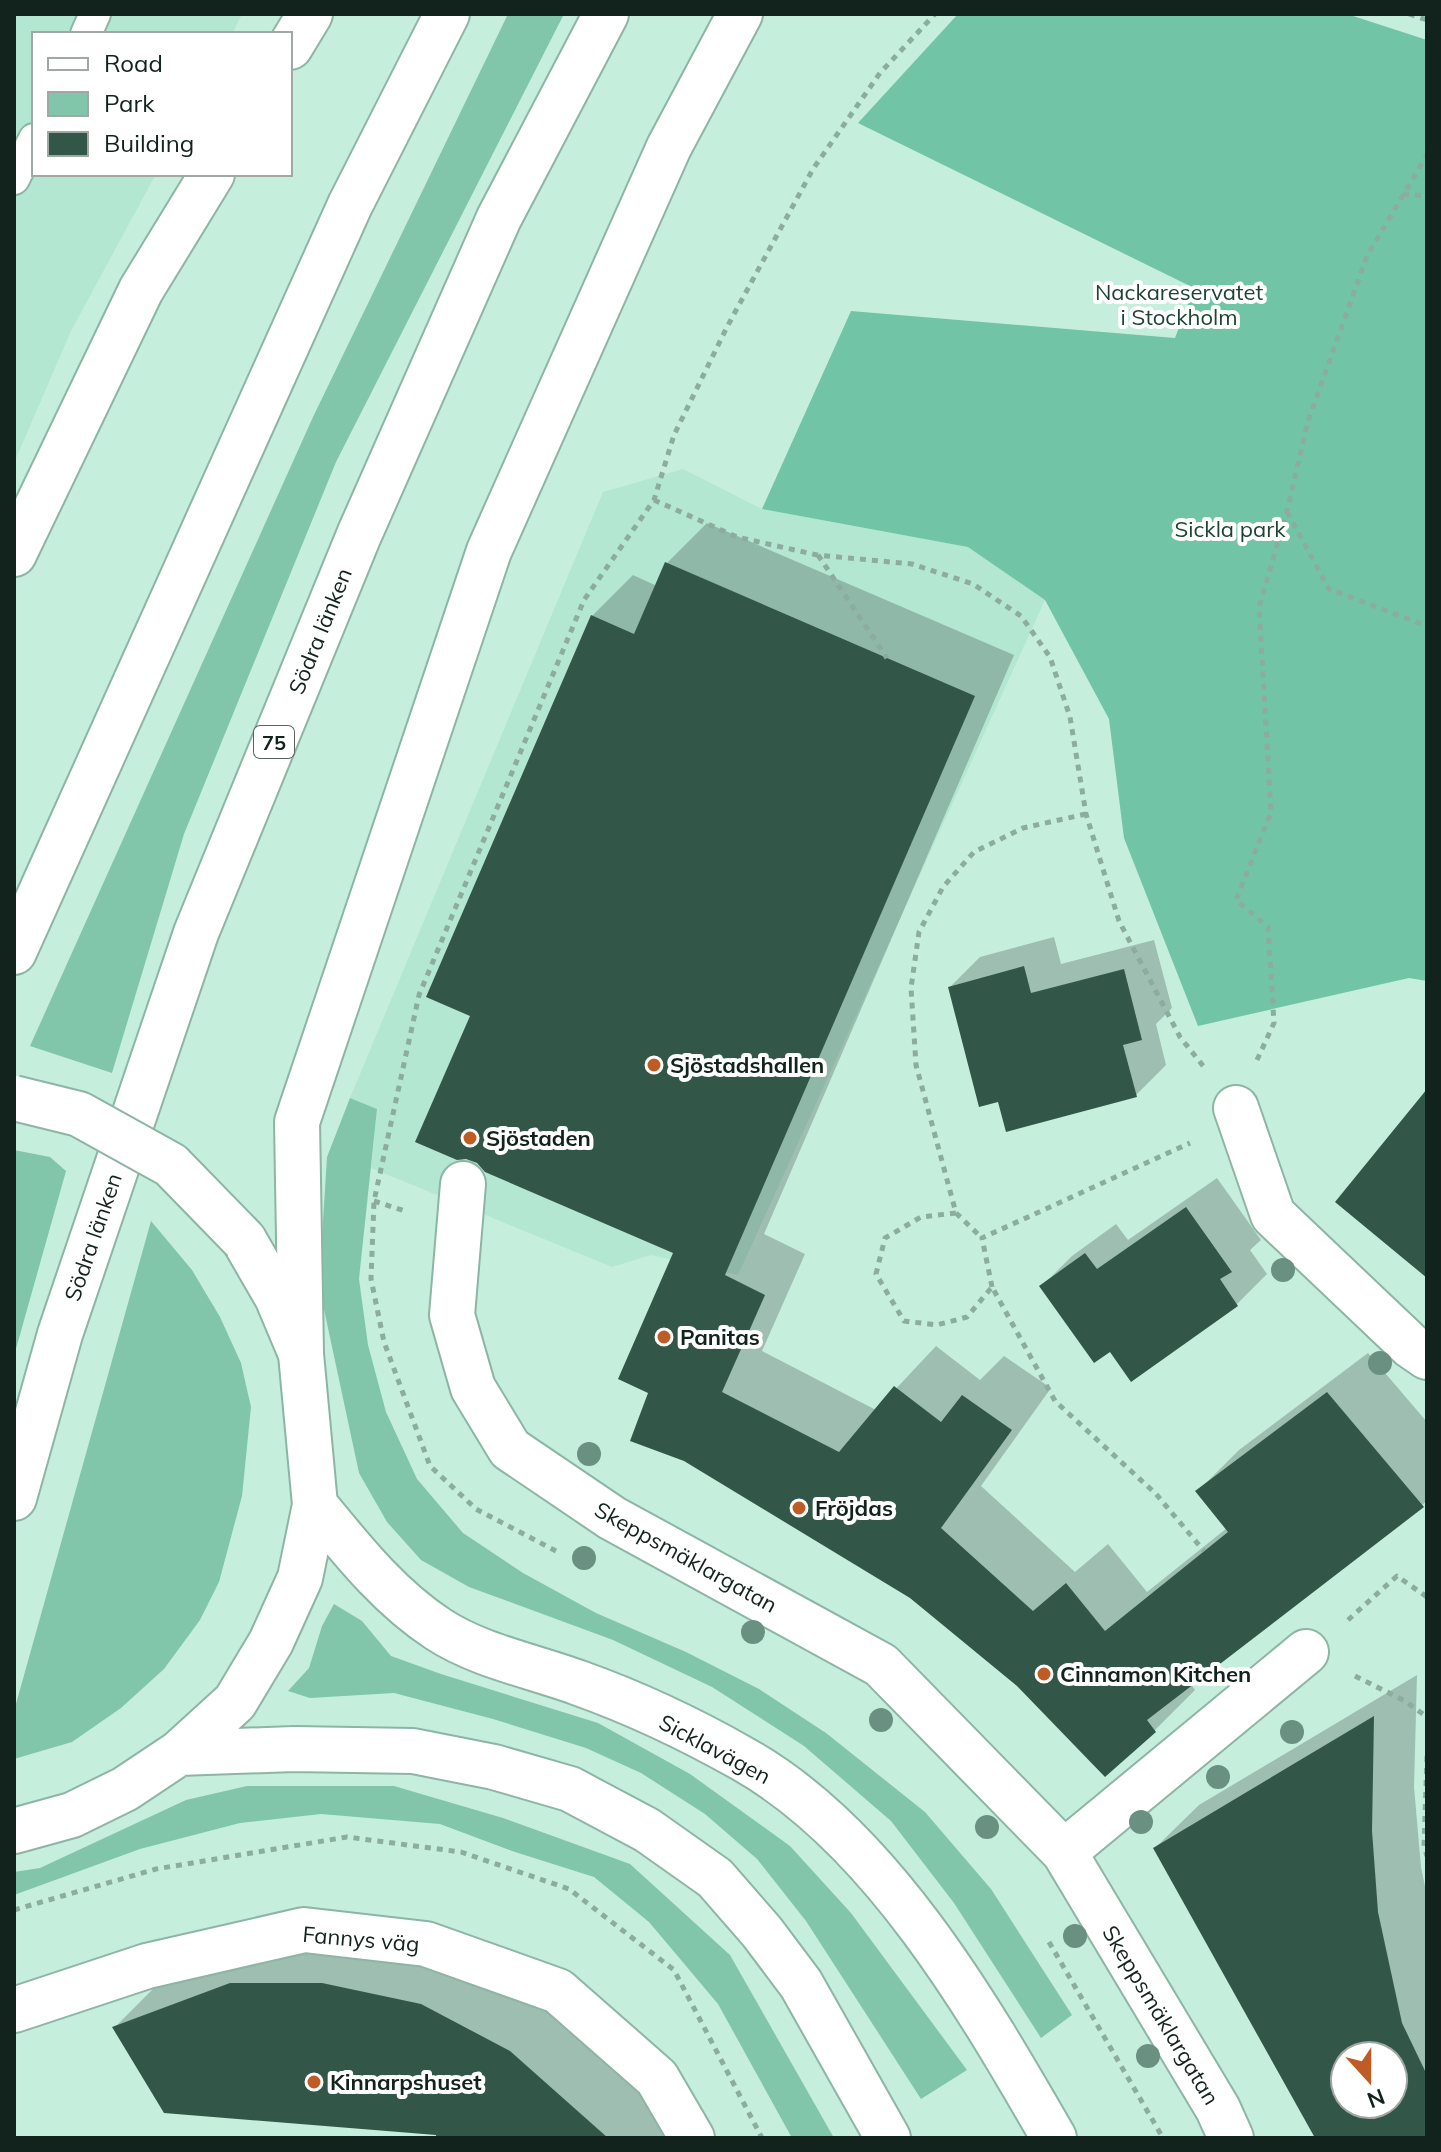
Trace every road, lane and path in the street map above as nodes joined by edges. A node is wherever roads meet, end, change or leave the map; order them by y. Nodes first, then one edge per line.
1 (310, 14) edge
2 (447, 14) edge
3 (606, 14) edge
4 (740, 14) edge
5 (935, 14) edge
6 (1409, 14) edge
7 (1427, 20) edge
8 (292, 44) edge
9 (32, 143) edge
10 (1427, 155) edge
11 (211, 176) edge
12 (14, 179) edge
13 (1403, 194) junction
14 (1427, 196) edge
15 (654, 500) junction
16 (1287, 511) junction
17 (14, 554) edge
18 (817, 555) junction
19 (1427, 626) edge
20 (887, 658) dead end
21 (1086, 814) junction
22 (14, 952) edge
23 (1274, 1023) dead end
24 (14, 1098) edge
25 (1236, 1108) joint
26 (1184, 1147) dead end
27 (463, 1184) dead end
28 (956, 1213) junction
29 (982, 1238) junction
30 (992, 1287) junction
31 (301, 1354) junction
32 (1427, 1357) edge
33 (14, 1498) edge
34 (315, 1505) junction
35 (1204, 1551) dead end
36 (567, 1556) dead end
37 (1427, 1597) edge
38 (1362, 1609) dead end
39 (1306, 1652) dead end
40 (179, 1753) junction
41 (1427, 1756) edge
42 (14, 1831) edge
43 (1064, 1852) junction
44 (1427, 1856) edge
45 (1043, 1931) dead end
46 (14, 2010) edge
47 (692, 2138) edge
48 (888, 2138) edge
49 (1054, 2138) edge
50 (1163, 2138) edge
51 (1231, 2138) edge

1 - 8 main road
2 - 22 main road
3 - 33 main road, Södra länken / 75
4 - 31 main road
5 - 15 path
6 - 7 path
9 - 12 lane
10 - 13 path
11 - 17 main road
13 - 14 path
13 - 16 path
15 - 18 path
15 - 36 path
16 - 19 path
16 - 23 path
18 - 20 path
18 - 21 path
21 - 25 path
21 - 28 path
24 - 31 main road, bridge
25 - 32 main road
26 - 29 path
27 - 43 main road, Skeppsmäklargatan
28 - 29 path
28 - 30 path
29 - 30 path
30 - 35 path
31 - 34 main road
34 - 40 main road
34 - 49 main road, Sicklavägen
37 - 38 path
39 - 43 main road
40 - 42 main road
40 - 48 main road
41 - 44 path
43 - 51 main road, Skeppsmäklargatan
45 - 50 path
46 - 47 main road, Fannys väg

